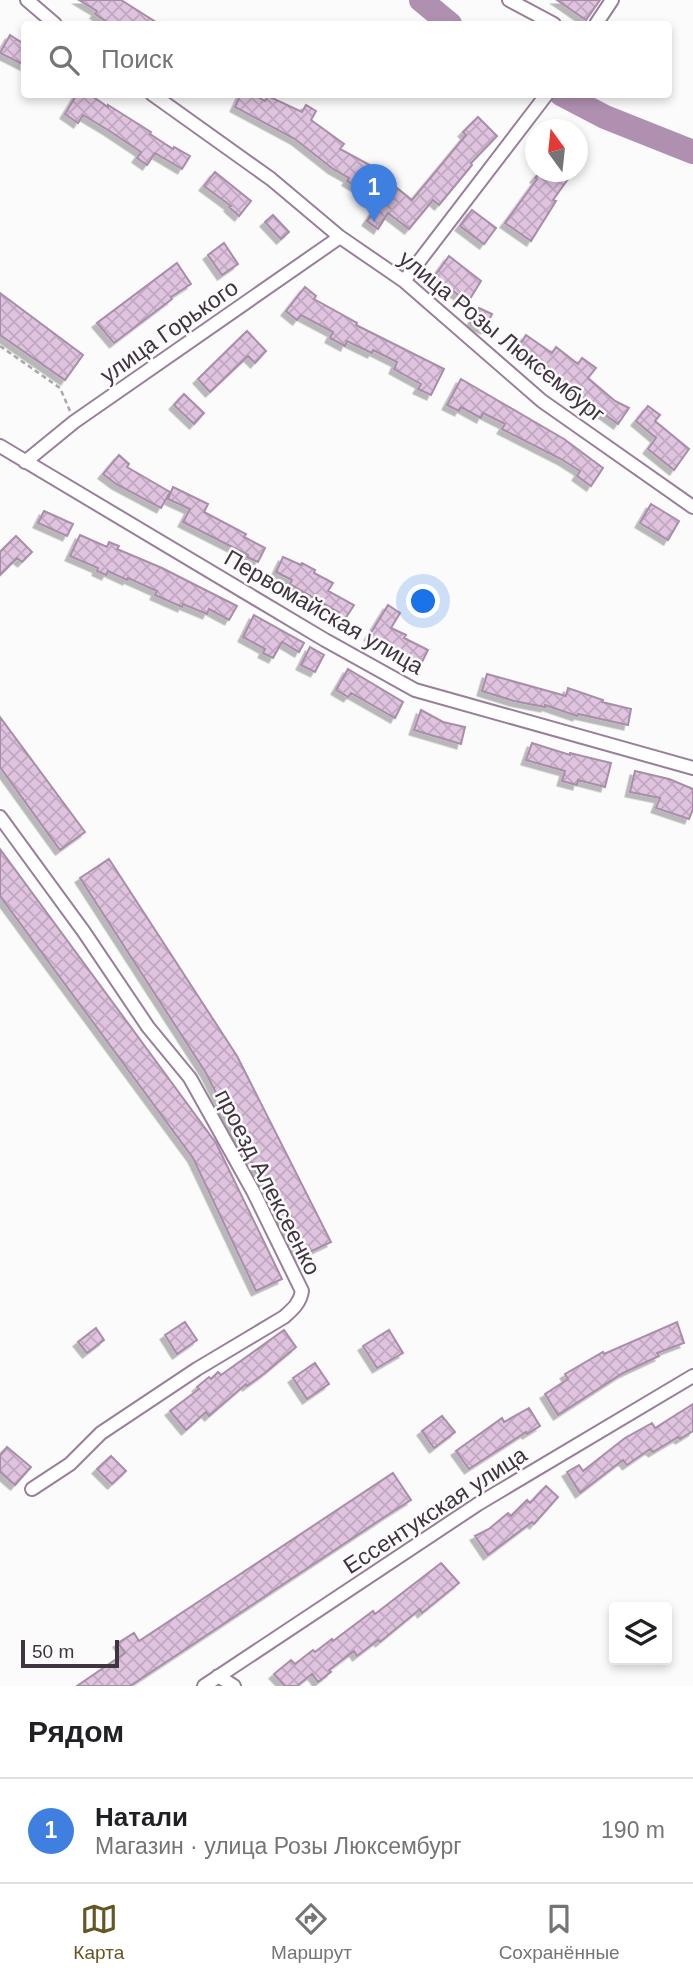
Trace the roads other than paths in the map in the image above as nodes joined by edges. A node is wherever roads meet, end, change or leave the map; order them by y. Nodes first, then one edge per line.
1 (27, 0) edge
2 (509, 0) edge
3 (612, 0) edge
4 (52, 21) edge
5 (548, 21) edge
6 (598, 21) edge
7 (158, 98) edge
8 (544, 98) edge
9 (340, 237) junction
10 (404, 281) junction
11 (0, 446) edge
12 (25, 462) junction
13 (693, 507) edge
14 (693, 768) edge
15 (0, 817) edge
16 (693, 1376) edge
17 (32, 1489) dead end
18 (218, 1676) junction
19 (204, 1686) edge
20 (234, 1686) edge

1 - 4 street
2 - 5 street
3 - 6 street
7 - 9 street, улица Розы Люксембург
8 - 10 street
9 - 10 street, улица Розы Люксембург
9 - 12 street, улица Горького
10 - 13 street, улица Розы Люксембург
11 - 12 street, Первомайская улица
12 - 14 street, Первомайская улица
15 - 17 street, проезд Алексеенко
16 - 18 street, Ессентукская улица
18 - 19 street, Ессентукская улица
18 - 20 street

